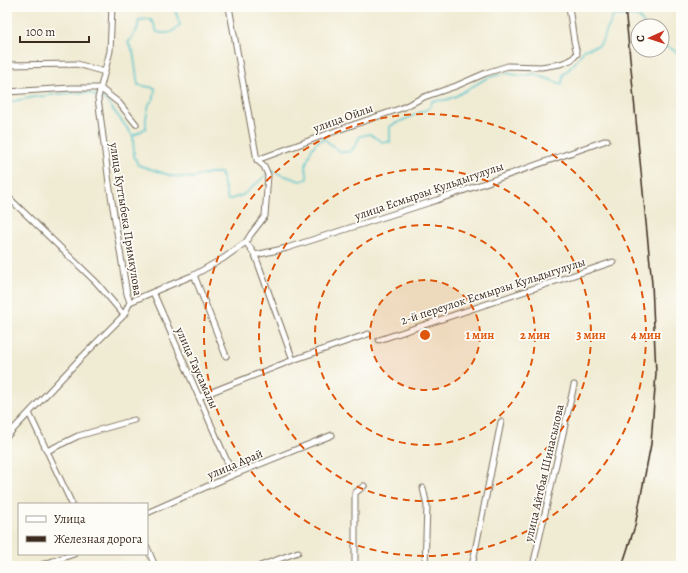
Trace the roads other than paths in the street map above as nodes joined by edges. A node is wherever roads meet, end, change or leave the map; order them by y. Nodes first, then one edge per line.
1 (112, 7) edge
2 (229, 7) edge
3 (569, 7) edge
4 (7, 65) edge
5 (104, 72) junction
6 (100, 88) junction
7 (7, 92) edge
8 (136, 124) dead end
9 (607, 140) dead end
10 (257, 160) junction
11 (7, 196) edge
12 (246, 242) junction
13 (255, 255) junction
14 (613, 262) dead end
15 (194, 275) junction
16 (153, 292) junction
17 (130, 302) junction
18 (124, 315) junction
19 (368, 334) dead end
20 (379, 340) dead end
21 (226, 356) dead end
22 (293, 360) junction
23 (574, 385) dead end
24 (199, 397) junction
25 (29, 413) junction
26 (134, 420) dead end
27 (501, 422) dead end
28 (332, 435) dead end
29 (7, 436) edge
30 (47, 451) junction
31 (233, 474) junction
32 (364, 486) dead end
33 (424, 488) dead end
34 (72, 503) edge
35 (148, 513) edge
36 (148, 549) edge
37 (298, 552) dead end
38 (71, 555) edge
39 (38, 566) edge
40 (155, 566) edge
41 (260, 566) edge
42 (355, 566) edge
43 (425, 566) edge
44 (472, 566) edge
45 (533, 566) edge

1 - 5 street, улица Куттыбека Примкулова
2 - 10 street
3 - 10 street, улица Ойлы
4 - 5 street
5 - 6 street, улица Куттыбека Примкулова
6 - 7 street
6 - 8 street
6 - 17 street, улица Куттыбека Примкулова
9 - 13 street, улица Есмырзы Кульдыгулулы
10 - 12 street
11 - 18 street
12 - 13 street
12 - 15 street
13 - 22 street
14 - 20 street, 2-й переулок Есмырзы Кульдыгулулы
15 - 16 street
15 - 21 street
16 - 17 street
16 - 24 street, улица Таусамалы
17 - 18 street, улица Куттыбека Примкулова
18 - 25 street, улица Куттыбека Примкулова
19 - 22 street
22 - 24 street
23 - 45 street, улица Айтбая Шинасылова
24 - 31 street, улица Таусамалы
25 - 29 street, улица Куттыбека Примкулова
25 - 30 street
26 - 30 street
27 - 44 street
28 - 31 street, улица Арай
30 - 34 street
31 - 35 street, улица Арай
32 - 42 street
33 - 43 street
36 - 40 street
37 - 41 street
38 - 39 street

